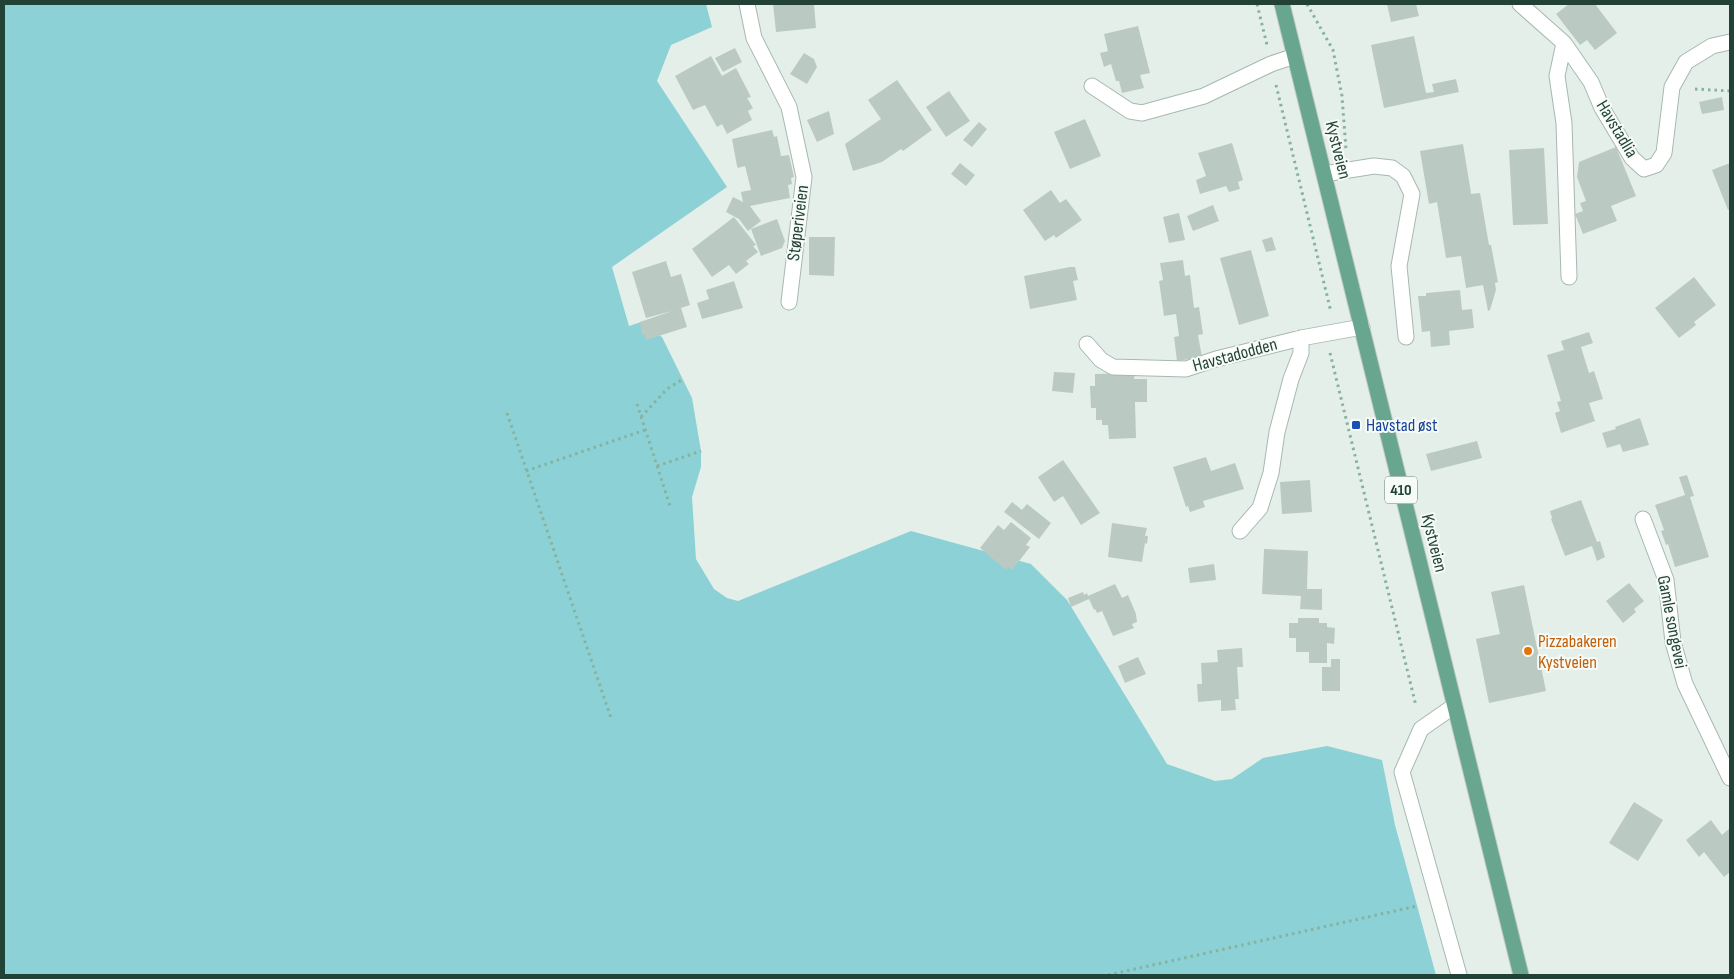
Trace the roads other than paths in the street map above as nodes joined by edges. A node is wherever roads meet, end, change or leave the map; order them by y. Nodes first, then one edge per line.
1 (747, 4) edge
2 (1282, 4) edge
3 (1520, 4) edge
4 (1730, 42) edge
5 (1564, 43) junction
6 (1295, 56) junction
7 (1092, 86) dead end
8 (1324, 174) junction
9 (1569, 277) dead end
10 (789, 302) dead end
11 (1362, 327) junction
12 (1406, 337) dead end
13 (1301, 338) junction
14 (1087, 344) dead end
15 (1643, 519) dead end
16 (1240, 531) dead end
17 (1454, 706) junction
18 (1730, 778) edge
19 (1459, 975) edge
20 (1521, 975) edge

1 - 10 street, Støperiveien
2 - 6 main road, Kystveien / 410
3 - 5 street, Havstadlia
4 - 5 street, Havstadlia
5 - 9 street
6 - 7 street
6 - 8 main road, Kystveien / 410
8 - 11 main road, Kystveien / 410
8 - 12 street
11 - 13 street, Havstadodden
11 - 17 main road, Kystveien / 410
13 - 14 street, Havstadodden
13 - 16 street, Havstadodden
15 - 18 street, Gamle songevei
17 - 19 street
17 - 20 main road, Kystveien / 410

